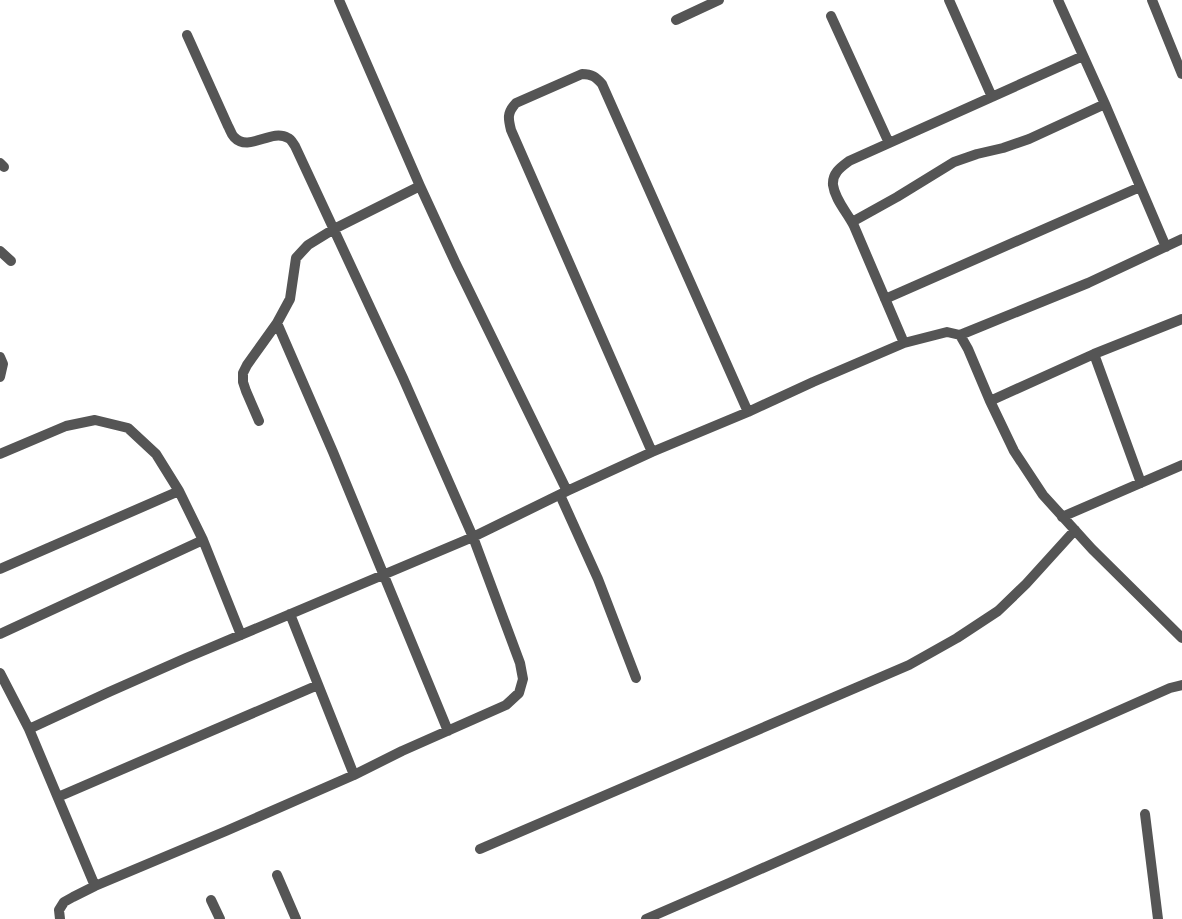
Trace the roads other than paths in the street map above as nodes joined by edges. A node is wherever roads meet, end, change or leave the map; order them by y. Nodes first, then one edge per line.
1 (339, 0) edge
2 (719, 0) edge
3 (949, 0) edge
4 (1058, 0) edge
5 (1152, 0) edge
6 (831, 16) dead end
7 (676, 20) dead end
8 (187, 35) dead end
9 (1083, 56) junction
10 (1181, 70) edge
11 (992, 97) junction
12 (1105, 104) junction
13 (890, 143) junction
14 (420, 186) junction
15 (1140, 187) junction
16 (852, 222) junction
17 (334, 229) junction
18 (1182, 239) edge
19 (1166, 247) junction
20 (0, 251) edge
21 (11, 261) dead end
22 (885, 299) junction
23 (1182, 319) edge
24 (277, 323) junction
25 (960, 335) junction
26 (904, 343) junction
27 (1094, 354) junction
28 (0, 357) edge
29 (0, 376) edge
30 (990, 401) junction
31 (748, 412) junction
32 (259, 421) dead end
33 (652, 452) junction
34 (0, 454) edge
35 (1182, 465) edge
36 (1141, 483) junction
37 (179, 491) junction
38 (563, 493) junction
39 (1062, 517) junction
40 (1075, 530) junction
41 (473, 537) junction
42 (203, 540) junction
43 (0, 569) edge
44 (384, 576) junction
45 (290, 614) junction
46 (0, 634) edge
47 (241, 634) junction
48 (1182, 638) edge
49 (0, 673) edge
50 (636, 678) dead end
51 (1182, 685) edge
52 (318, 686) junction
53 (29, 730) junction
54 (448, 731) junction
55 (354, 775) junction
56 (58, 797) junction
57 (1145, 814) dead end
58 (480, 849) dead end
59 (277, 875) dead end
60 (96, 886) junction
61 (211, 900) dead end
62 (60, 919) edge
63 (220, 919) edge
64 (296, 919) edge
65 (646, 919) edge
66 (1158, 919) edge

1 - 14 street
2 - 7 street
3 - 11 street
4 - 9 street
5 - 10 street
6 - 13 street
8 - 17 street
9 - 11 street
9 - 12 street
11 - 13 street
12 - 15 street
12 - 16 street
13 - 16 street
14 - 17 street
14 - 38 street
15 - 19 street
15 - 22 street
16 - 22 street
17 - 24 street
17 - 41 street
18 - 19 street
19 - 25 street
20 - 21 street
22 - 26 street
23 - 27 street
24 - 32 street
24 - 44 street
25 - 26 street
25 - 30 street
26 - 31 street
27 - 30 street
27 - 36 street
28 - 29 street
30 - 39 street
31 - 33 street
31 - 33 street
33 - 38 street
34 - 37 street
35 - 36 street
36 - 39 street
37 - 42 street
37 - 43 street
38 - 41 street
38 - 50 street
39 - 40 street
40 - 48 street
40 - 58 street
41 - 44 street
41 - 54 street
42 - 46 street
42 - 47 street
44 - 45 street
44 - 54 street
45 - 47 street
45 - 52 street
47 - 53 street
49 - 53 street
51 - 65 street
52 - 55 street
52 - 56 street
53 - 56 street
54 - 55 street
55 - 60 street
56 - 60 street
57 - 66 street
59 - 64 street
60 - 62 street
61 - 63 street

